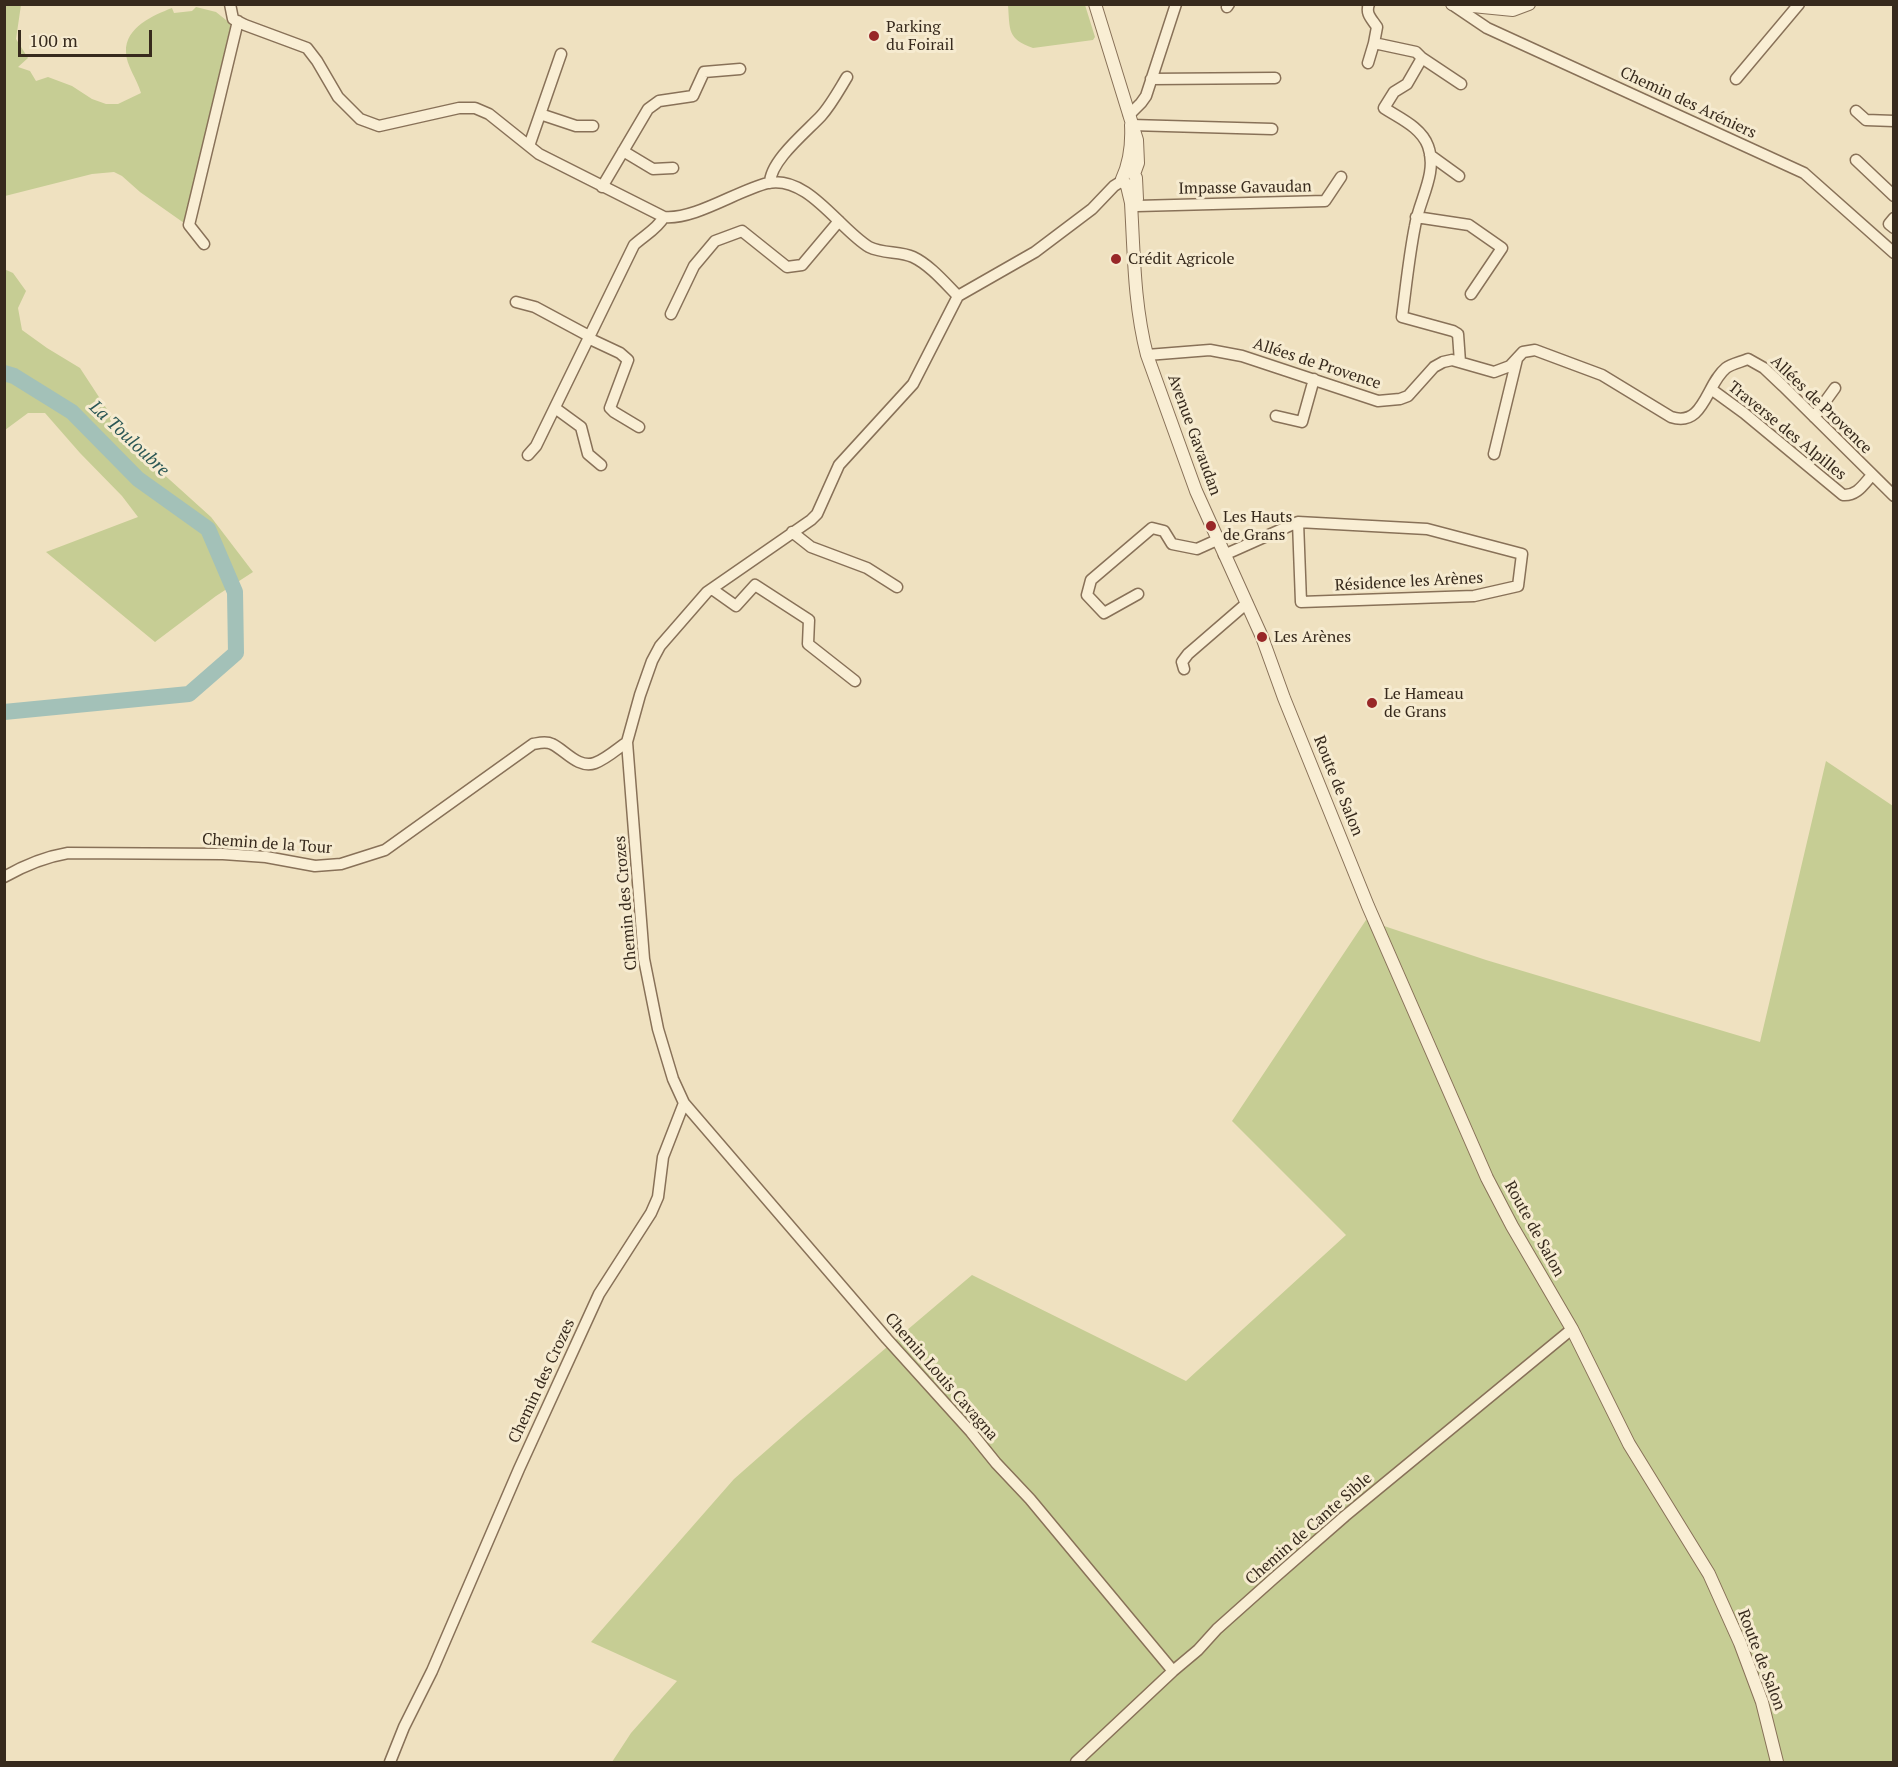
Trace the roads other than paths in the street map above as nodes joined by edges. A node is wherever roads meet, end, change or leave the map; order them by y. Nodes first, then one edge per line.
1 (230, 4) edge
2 (1095, 4) edge
3 (1176, 4) edge
4 (1369, 4) edge
5 (1529, 4) edge
6 (1799, 4) edge
7 (1452, 5) edge
8 (238, 21) junction
9 (1374, 43) junction
10 (561, 54) dead end
11 (1422, 58) junction
12 (1368, 63) dead end
13 (740, 69) dead end
14 (847, 77) dead end
15 (1275, 78) dead end
16 (1151, 79) junction
17 (1736, 80) dead end
18 (1461, 84) dead end
19 (1856, 111) dead end
20 (540, 114) junction
21 (1130, 120) junction
22 (1893, 121) edge
23 (593, 126) dead end
24 (1272, 129) dead end
25 (529, 146) junction
26 (623, 150) junction
27 (1430, 155) junction
28 (1856, 160) dead end
29 (673, 168) dead end
30 (1459, 176) dead end
31 (1341, 177) dead end
32 (1129, 180) junction
33 (770, 183) junction
34 (602, 186) junction
35 (1893, 196) edge
36 (1137, 206) junction
37 (664, 217) junction
38 (1416, 217) junction
39 (1893, 218) edge
40 (839, 221) junction
41 (1893, 228) edge
42 (1133, 241) junction
43 (204, 244) dead end
44 (1893, 253) edge
45 (1472, 294) dead end
46 (958, 296) junction
47 (516, 302) dead end
48 (671, 314) dead end
49 (589, 337) junction
50 (1147, 355) junction
51 (1517, 356) junction
52 (1460, 362) junction
53 (1314, 379) junction
54 (1835, 388) dead end
55 (1711, 389) junction
56 (555, 408) junction
57 (1276, 416) dead end
58 (1814, 417) junction
59 (639, 427) dead end
60 (1494, 454) dead end
61 (528, 455) dead end
62 (601, 465) dead end
63 (1872, 475) junction
64 (1893, 496) edge
65 (1298, 522) junction
66 (792, 532) junction
67 (1217, 540) junction
68 (1224, 555) junction
69 (897, 587) dead end
70 (712, 589) junction
71 (1138, 594) dead end
72 (1247, 603) junction
73 (1184, 669) dead end
74 (855, 681) dead end
75 (1284, 698) joint
76 (627, 742) junction
77 (4, 878) edge
78 (684, 1103) junction
79 (1572, 1329) junction
80 (1173, 1671) junction
81 (390, 1762) edge
82 (1076, 1762) edge
83 (1777, 1762) edge

1 - 8 street
2 - 21 street
3 - 16 street
4 - 9 street
5 - 7 street
6 - 17 street
7 - 44 street, Chemin des Aréniers
8 - 25 street
8 - 43 street
9 - 11 street
9 - 12 street
10 - 20 street
11 - 18 street
11 - 27 street
13 - 26 street
14 - 33 street
15 - 16 street
16 - 21 street
19 - 22 street
20 - 23 street
20 - 25 street
21 - 24 street
21 - 32 street
25 - 34 street
26 - 29 street
26 - 34 street
27 - 30 street
27 - 38 street
28 - 35 street
31 - 36 street, Impasse Gavaudan
32 - 36 street, Avenue Gavaudan
32 - 42 street, Avenue Gavaudan
32 - 46 street
33 - 37 street
33 - 40 street
34 - 37 street
36 - 42 street, Avenue Gavaudan
37 - 49 street
38 - 45 street
38 - 52 street
39 - 41 street
40 - 46 street
40 - 48 street
42 - 50 street, Avenue Gavaudan
46 - 66 street, Chemin des Crozes
47 - 49 street
49 - 56 street
49 - 59 street
50 - 53 street, Allées de Provence
50 - 67 street, Avenue Gavaudan
51 - 52 street, Allées de Provence
51 - 55 street, Allées de Provence
51 - 60 street
52 - 53 street, Allées de Provence
53 - 57 street
54 - 58 street
55 - 58 street, Allées de Provence
55 - 63 street, Traverse des Alpilles
56 - 61 street
56 - 62 street
58 - 63 street, Allées de Provence
63 - 64 street, Allées de Provence
65 - 65 street, Résidence les Arènes
65 - 68 street, Résidence les Arènes
66 - 69 street
66 - 70 street, Chemin des Crozes
67 - 68 street, Avenue Gavaudan
67 - 71 street
68 - 72 street, Avenue Gavaudan
70 - 74 street
70 - 76 street, Chemin des Crozes
72 - 73 street
72 - 75 street, Avenue Gavaudan
75 - 79 street, Route de Salon
76 - 77 street, Chemin de la Tour
76 - 78 street, Chemin des Crozes
78 - 80 street, Chemin Louis Cavagna
78 - 81 street, Chemin des Crozes
79 - 80 street, Chemin de Cante Sible
79 - 83 street, Route de Salon
80 - 82 street, Chemin de Cante Sible

